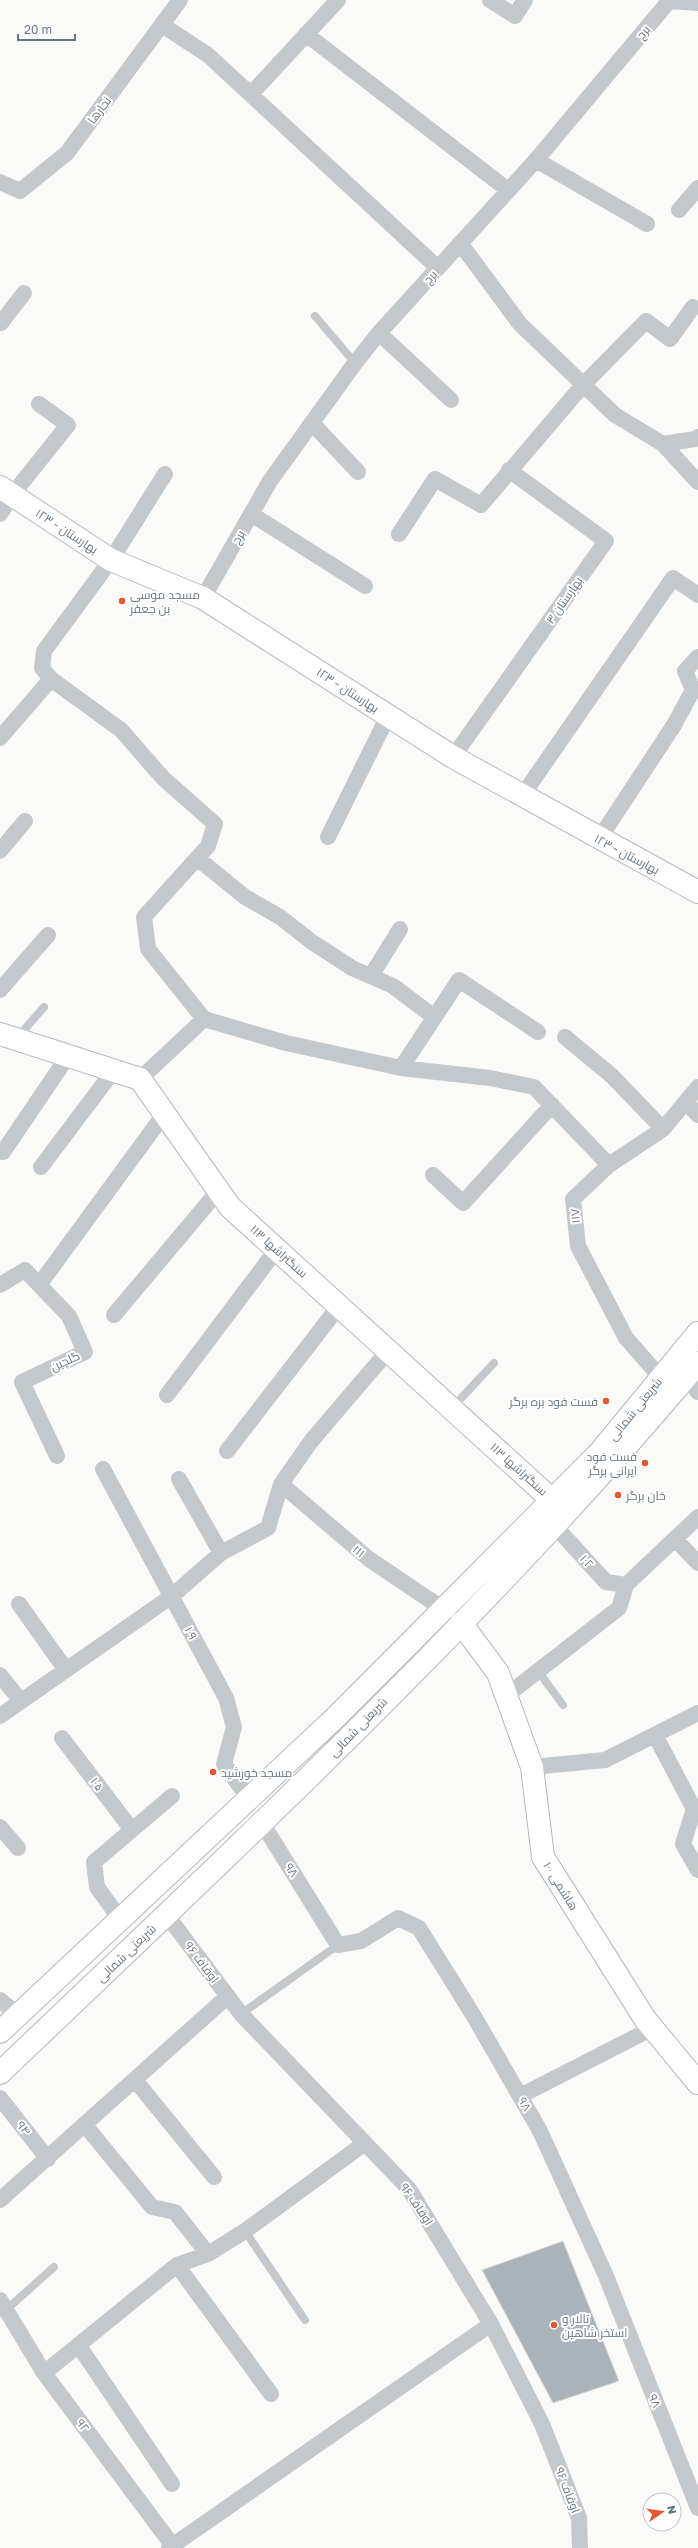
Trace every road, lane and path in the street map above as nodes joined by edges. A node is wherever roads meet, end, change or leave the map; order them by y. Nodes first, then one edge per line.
1 (180, 0) edge
2 (338, 0) edge
3 (490, 0) edge
4 (525, 0) edge
5 (668, 1) edge
6 (698, 3) edge
7 (162, 25) junction
8 (306, 34) junction
9 (251, 94) junction
10 (536, 160) junction
11 (0, 182) edge
12 (698, 188) edge
13 (508, 190) junction
14 (679, 210) dead end
15 (647, 224) dead end
16 (460, 243) junction
17 (438, 268) junction
18 (24, 293) dead end
19 (693, 307) dead end
20 (315, 316) dead end
21 (0, 322) edge
22 (379, 333) junction
23 (355, 363) junction
24 (583, 385) junction
25 (451, 400) dead end
26 (39, 404) dead end
27 (312, 423) junction
28 (698, 437) edge
29 (663, 444) junction
30 (509, 470) junction
31 (358, 472) dead end
32 (164, 474) dead end
33 (698, 482) edge
34 (6, 491) edge
35 (0, 514) edge
36 (251, 514) junction
37 (400, 534) dead end
38 (110, 560) junction
39 (365, 586) dead end
40 (698, 595) edge
41 (203, 598) junction
42 (698, 657) edge
43 (51, 679) junction
44 (388, 716) junction
45 (0, 738) edge
46 (453, 757) junction
47 (522, 796) junction
48 (25, 821) dead end
49 (328, 836) dead end
50 (599, 839) junction
51 (0, 851) edge
52 (197, 858) junction
53 (698, 892) edge
54 (400, 929) dead end
55 (48, 935) dead end
56 (371, 976) junction
57 (0, 990) edge
58 (44, 1007) dead end
59 (434, 1017) junction
60 (204, 1019) junction
61 (538, 1032) dead end
62 (8, 1037) edge
63 (565, 1037) dead end
64 (68, 1056) junction
65 (401, 1068) junction
66 (114, 1070) junction
67 (140, 1079) junction
68 (698, 1087) edge
69 (686, 1102) junction
70 (552, 1105) junction
71 (164, 1113) junction
72 (698, 1115) edge
73 (663, 1130) junction
74 (3, 1152) dead end
75 (609, 1165) junction
76 (41, 1167) dead end
77 (433, 1175) dead end
78 (219, 1190) junction
79 (277, 1249) junction
80 (39, 1284) junction
81 (0, 1285) edge
82 (339, 1306) junction
83 (114, 1315) dead end
84 (698, 1333) edge
85 (388, 1350) junction
86 (494, 1363) dead end
87 (660, 1378) junction
88 (694, 1378) edge
89 (167, 1395) dead end
90 (452, 1408) junction
91 (227, 1450) dead end
92 (57, 1456) dead end
93 (103, 1470) dead end
94 (179, 1479) dead end
95 (282, 1484) junction
96 (552, 1500) junction
97 (698, 1517) edge
98 (554, 1525) junction
99 (675, 1539) junction
100 (221, 1553) junction
101 (698, 1562) edge
102 (626, 1584) junction
103 (172, 1596) junction
104 (19, 1604) dead end
105 (443, 1610) junction
106 (461, 1622) junction
107 (66, 1670) junction
108 (538, 1671) junction
109 (0, 1675) edge
110 (506, 1696) junction
111 (21, 1701) junction
112 (563, 1705) dead end
113 (698, 1713) edge
114 (0, 1716) edge
115 (336, 1717) junction
116 (352, 1734) junction
117 (655, 1734) junction
118 (62, 1738) dead end
119 (532, 1767) junction
120 (172, 1796) dead end
121 (249, 1799) junction
122 (262, 1822) junction
123 (0, 1827) edge
124 (132, 1830) junction
125 (18, 1848) dead end
126 (698, 1870) edge
127 (166, 1914) junction
128 (120, 1919) junction
129 (338, 1945) junction
130 (228, 1996) junction
131 (0, 2000) edge
132 (241, 2014) junction
133 (18, 2015) junction
134 (653, 2028) junction
135 (0, 2032) edge
136 (0, 2073) edge
137 (135, 2080) junction
138 (698, 2083) edge
139 (520, 2096) junction
140 (0, 2098) edge
141 (85, 2125) junction
142 (365, 2143) junction
143 (48, 2159) junction
144 (214, 2177) dead end
145 (0, 2200) edge
146 (245, 2231) junction
147 (208, 2254) junction
148 (177, 2265) junction
149 (54, 2267) dead end
150 (3, 2304) edge
151 (305, 2320) dead end
152 (491, 2324) junction
153 (79, 2346) junction
154 (44, 2372) junction
155 (271, 2394) dead end
156 (172, 2484) dead end
157 (698, 2508) edge
158 (171, 2547) edge
159 (580, 2548) edge

1 - 7 street, نجارها
2 - 8 street
3 - 4 street
5 - 6 street, برج
5 - 10 street, برج
7 - 9 street
7 - 11 street, نجارها
8 - 9 street
8 - 13 street
9 - 17 street
10 - 13 street, برج
10 - 15 street
12 - 14 street
13 - 16 street, برج
16 - 17 street, برج
16 - 24 street
17 - 22 street, برج
18 - 21 street
19 - 24 street
20 - 23 lane
22 - 23 street, برج
22 - 25 street
23 - 27 street, برج
24 - 29 street
24 - 30 street
26 - 34 street
27 - 31 street
27 - 36 street, برج
28 - 29 street
29 - 33 street
30 - 37 street
30 - 46 street, بهارستان ۳
32 - 38 street
34 - 35 street
34 - 38 street, بهارستان - ۱۲۳
36 - 39 street
36 - 41 street, برج
38 - 41 street, بهارستان - ۱۲۳
38 - 43 street
40 - 47 street
41 - 44 street, بهارستان - ۱۲۳
42 - 50 street
43 - 45 street
43 - 52 street
44 - 46 street, بهارستان - ۱۲۳
44 - 49 street
46 - 47 street, بهارستان - ۱۲۳
47 - 50 street, بهارستان - ۱۲۳
48 - 51 street
50 - 53 street, بهارستان - ۱۲۳
52 - 56 street
52 - 60 street
54 - 56 street
55 - 57 street
56 - 59 street
58 - 62 lane
59 - 61 street
59 - 65 street
60 - 65 street
60 - 67 street
62 - 64 street
63 - 73 street
64 - 66 street
64 - 74 street
65 - 70 street
66 - 67 street
66 - 76 street
67 - 71 street, سنگتراشها ۱۱۳
68 - 69 street, ۱۱۷
69 - 72 street
69 - 73 street, ۱۱۷
70 - 75 street
70 - 77 street
71 - 78 street, سنگتراشها ۱۱۳
71 - 80 street
73 - 75 street, ۱۱۷
75 - 87 street, ۱۱۷
78 - 79 street, سنگتراشها ۱۱۳
78 - 83 street
79 - 82 street, سنگتراشها ۱۱۳
79 - 89 street
80 - 81 street, گلچین
80 - 92 street, گلچین
82 - 85 street, سنگتراشها ۱۱۳
82 - 91 street
84 - 87 street, شریعتی شمالی
85 - 90 street, سنگتراشها ۱۱۳
85 - 95 street
86 - 90 lane
87 - 96 street, شریعتی شمالی
88 - 98 street, شریعتی شمالی
90 - 96 street, سنگتراشها ۱۱۳
93 - 103 street, ۱۰۹
94 - 100 street
95 - 100 street
95 - 105 street, ۱۱۱
96 - 105 street, شریعتی شمالی
97 - 99 street
98 - 102 street, ۱۰۲
98 - 106 street, شریعتی شمالی
99 - 101 street
99 - 102 street
100 - 103 street
102 - 108 street
103 - 107 street
103 - 121 street, ۱۰۹
104 - 107 street
105 - 115 street, شریعتی شمالی
106 - 110 street, هاشمی ۱۰۰
106 - 116 street, شریعتی شمالی
107 - 111 street
108 - 110 street
108 - 112 lane
109 - 111 street
110 - 119 street, هاشمی ۱۰۰
111 - 114 street
113 - 117 street
115 - 116 street
115 - 121 street, شریعتی شمالی
116 - 122 street, شریعتی شمالی
117 - 119 street
117 - 126 street
118 - 124 street, ۱۰۵
119 - 134 street, هاشمی ۱۰۰
120 - 124 street
121 - 128 street, شریعتی شمالی
122 - 127 street, شریعتی شمالی
122 - 129 street, ۹۸
123 - 125 street
124 - 128 street
127 - 130 street, اوقاف ۹۶
127 - 136 street, شریعتی شمالی
128 - 133 street, شریعتی شمالی
129 - 132 lane
129 - 139 street, ۹۸
130 - 132 street, اوقاف ۹۶
130 - 137 street
131 - 133 street
132 - 142 street, اوقاف ۹۶
133 - 135 street, شریعتی شمالی
134 - 138 street, هاشمی ۱۰۰
134 - 139 street
137 - 141 street
137 - 144 street
139 - 157 street, ۹۸
140 - 143 street, ۹۴
141 - 143 street
141 - 147 street
142 - 146 street
142 - 152 street, اوقاف ۹۶
143 - 145 street
146 - 147 street
146 - 151 lane
147 - 148 street
148 - 153 street
148 - 155 street
149 - 150 lane
150 - 154 street, ۹۲
152 - 158 street
152 - 159 street, اوقاف ۹۶
153 - 154 street
153 - 156 street
154 - 158 street, ۹۲

